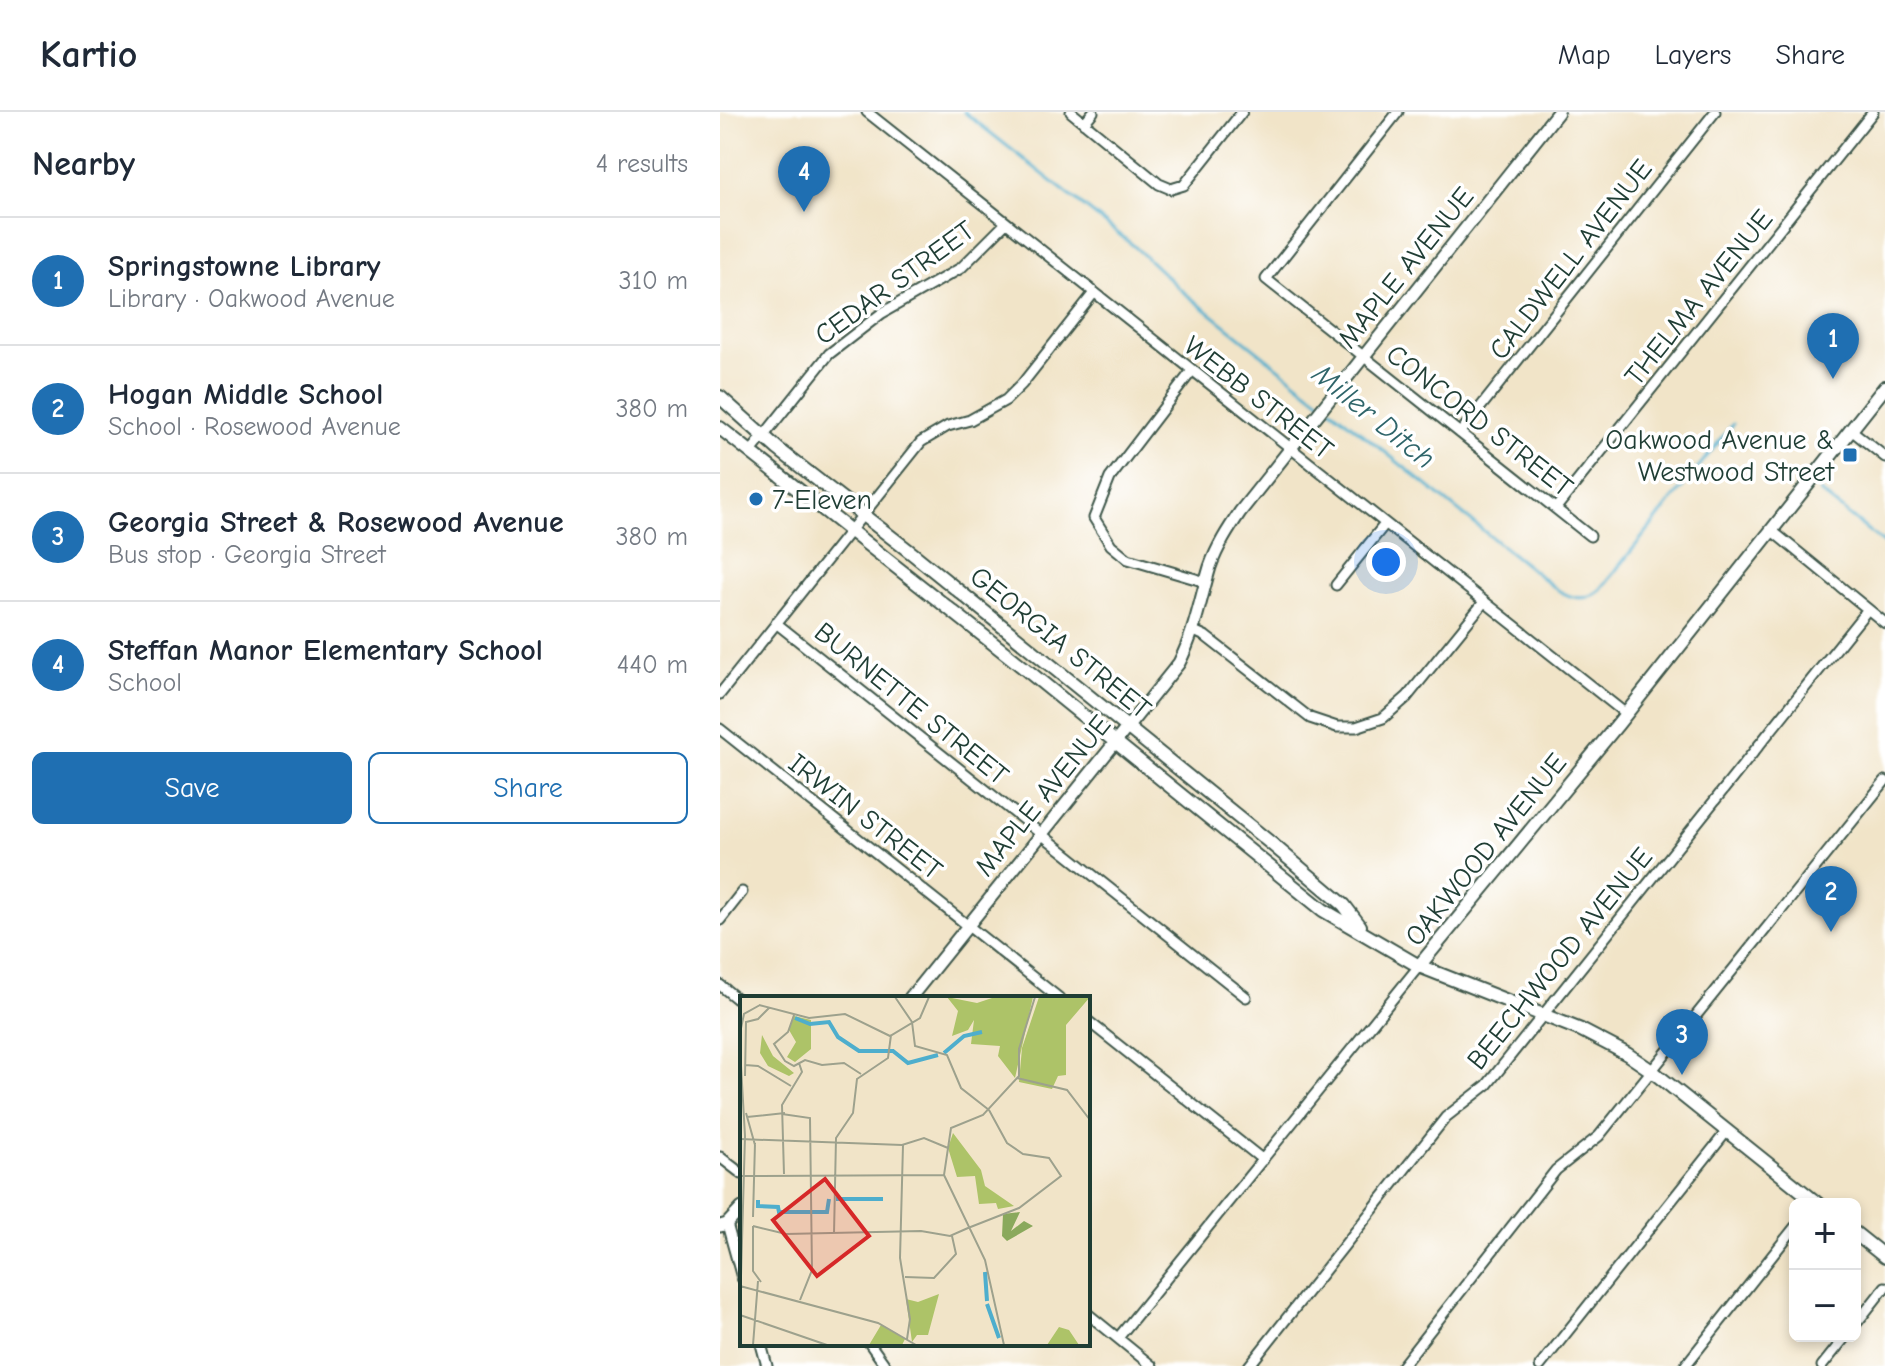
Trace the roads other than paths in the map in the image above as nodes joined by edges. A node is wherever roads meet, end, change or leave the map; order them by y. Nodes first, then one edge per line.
1 (867, 112) edge
2 (1071, 112) edge
3 (1093, 112) edge
4 (1242, 112) edge
5 (1398, 112) edge
6 (1558, 112) edge
7 (1715, 112) edge
8 (1873, 112) edge
9 (1084, 123) junction
10 (1005, 224) junction
11 (1093, 294) junction
12 (1364, 356) junction
13 (1191, 372) junction
14 (1885, 387) edge
15 (720, 397) edge
16 (720, 428) edge
17 (1850, 429) junction
18 (1460, 433) junction
19 (763, 436) junction
20 (1289, 449) junction
21 (750, 453) junction
22 (1885, 457) edge
23 (1556, 508) junction
24 (863, 515) junction
25 (1385, 524) junction
26 (1771, 530) junction
27 (849, 531) junction
28 (1590, 536) dead end
29 (1206, 582) junction
30 (1336, 585) dead end
31 (1484, 602) junction
32 (1868, 609) junction
33 (776, 623) junction
34 (1885, 623) edge
35 (1194, 631) junction
36 (720, 694) edge
37 (1626, 714) junction
38 (1128, 726) junction
39 (720, 729) edge
40 (1115, 742) junction
41 (1885, 781) edge
42 (1042, 835) junction
43 (742, 892) dead end
44 (720, 920) edge
45 (968, 926) junction
46 (1364, 932) junction
47 (1419, 966) junction
48 (720, 985) edge
49 (912, 996) edge
50 (1056, 996) edge
51 (1246, 997) dead end
52 (740, 1001) edge
53 (1543, 1016) junction
54 (1090, 1023) edge
55 (1652, 1071) junction
56 (1727, 1131) junction
57 (720, 1157) edge
58 (1263, 1160) junction
59 (740, 1172) edge
60 (1809, 1198) edge
61 (740, 1210) edge
62 (723, 1225) edge
63 (1789, 1235) edge
64 (1861, 1238) edge
65 (1885, 1257) edge
66 (740, 1272) edge
67 (1885, 1287) edge
68 (1090, 1316) edge
69 (1861, 1317) edge
70 (1118, 1338) junction
71 (1841, 1342) edge
72 (762, 1346) edge
73 (871, 1346) edge
74 (885, 1365) edge
75 (767, 1366) edge
76 (1152, 1366) edge
77 (1249, 1366) edge
78 (1402, 1366) edge
79 (1540, 1366) edge
80 (1685, 1366) edge
81 (1822, 1366) edge

1 - 10 street, WEBB STREET
2 - 9 street
3 - 9 street
4 - 9 street
5 - 12 street, CONCORD STREET
6 - 12 street, MAPLE AVENUE
7 - 18 street, CALDWELL AVENUE
8 - 23 street, THELMA AVENUE
10 - 11 street, WEBB STREET
10 - 19 street, CEDAR STREET
11 - 13 street, WEBB STREET
11 - 24 street
12 - 18 street, CONCORD STREET
12 - 20 street, MAPLE AVENUE
13 - 20 street, WEBB STREET
13 - 29 street
14 - 17 main road, OAKWOOD AVENUE
15 - 19 main road, GEORGIA STREET
16 - 21 main road, GEORGIA STREET
17 - 22 street
17 - 26 main road, OAKWOOD AVENUE
18 - 23 street, CONCORD STREET
19 - 21 street, CEDAR STREET
19 - 24 main road, GEORGIA STREET
20 - 25 street, WEBB STREET
20 - 29 street, MAPLE AVENUE
21 - 27 main road, GEORGIA STREET
23 - 28 street, CONCORD STREET
24 - 27 street
24 - 38 main road, GEORGIA STREET
25 - 30 street
25 - 31 street, WEBB STREET
26 - 32 street
26 - 37 main road, OAKWOOD AVENUE
27 - 33 street
27 - 40 main road, GEORGIA STREET
29 - 35 street, MAPLE AVENUE
31 - 35 street
31 - 37 street, WEBB STREET
32 - 34 street
32 - 53 street, BEECHWOOD AVENUE
33 - 36 street
33 - 42 street, BURNETTE STREET
35 - 38 street, MAPLE AVENUE
37 - 47 main road, OAKWOOD AVENUE
38 - 40 street, MAPLE AVENUE
38 - 46 main road, GEORGIA STREET
39 - 45 street, IRWIN STREET
40 - 42 street, MAPLE AVENUE
40 - 46 main road, GEORGIA STREET
41 - 55 street
42 - 45 street, MAPLE AVENUE
42 - 51 street, BURNETTE STREET
43 - 44 street
45 - 49 street, MAPLE AVENUE
45 - 50 street, IRWIN STREET
46 - 47 main road, GEORGIA STREET
47 - 53 main road, GEORGIA STREET
47 - 58 street, OAKWOOD AVENUE
48 - 52 street
53 - 55 main road, GEORGIA STREET
53 - 77 street, BEECHWOOD AVENUE
54 - 58 street
55 - 56 main road, GEORGIA STREET
55 - 78 street
56 - 60 main road, GEORGIA STREET
56 - 79 street
57 - 59 street
58 - 70 street, OAKWOOD AVENUE
61 - 62 street
62 - 66 street
63 - 80 street
64 - 65 main road
67 - 69 street
68 - 70 street
70 - 76 street
71 - 81 street
72 - 75 street
73 - 74 street

